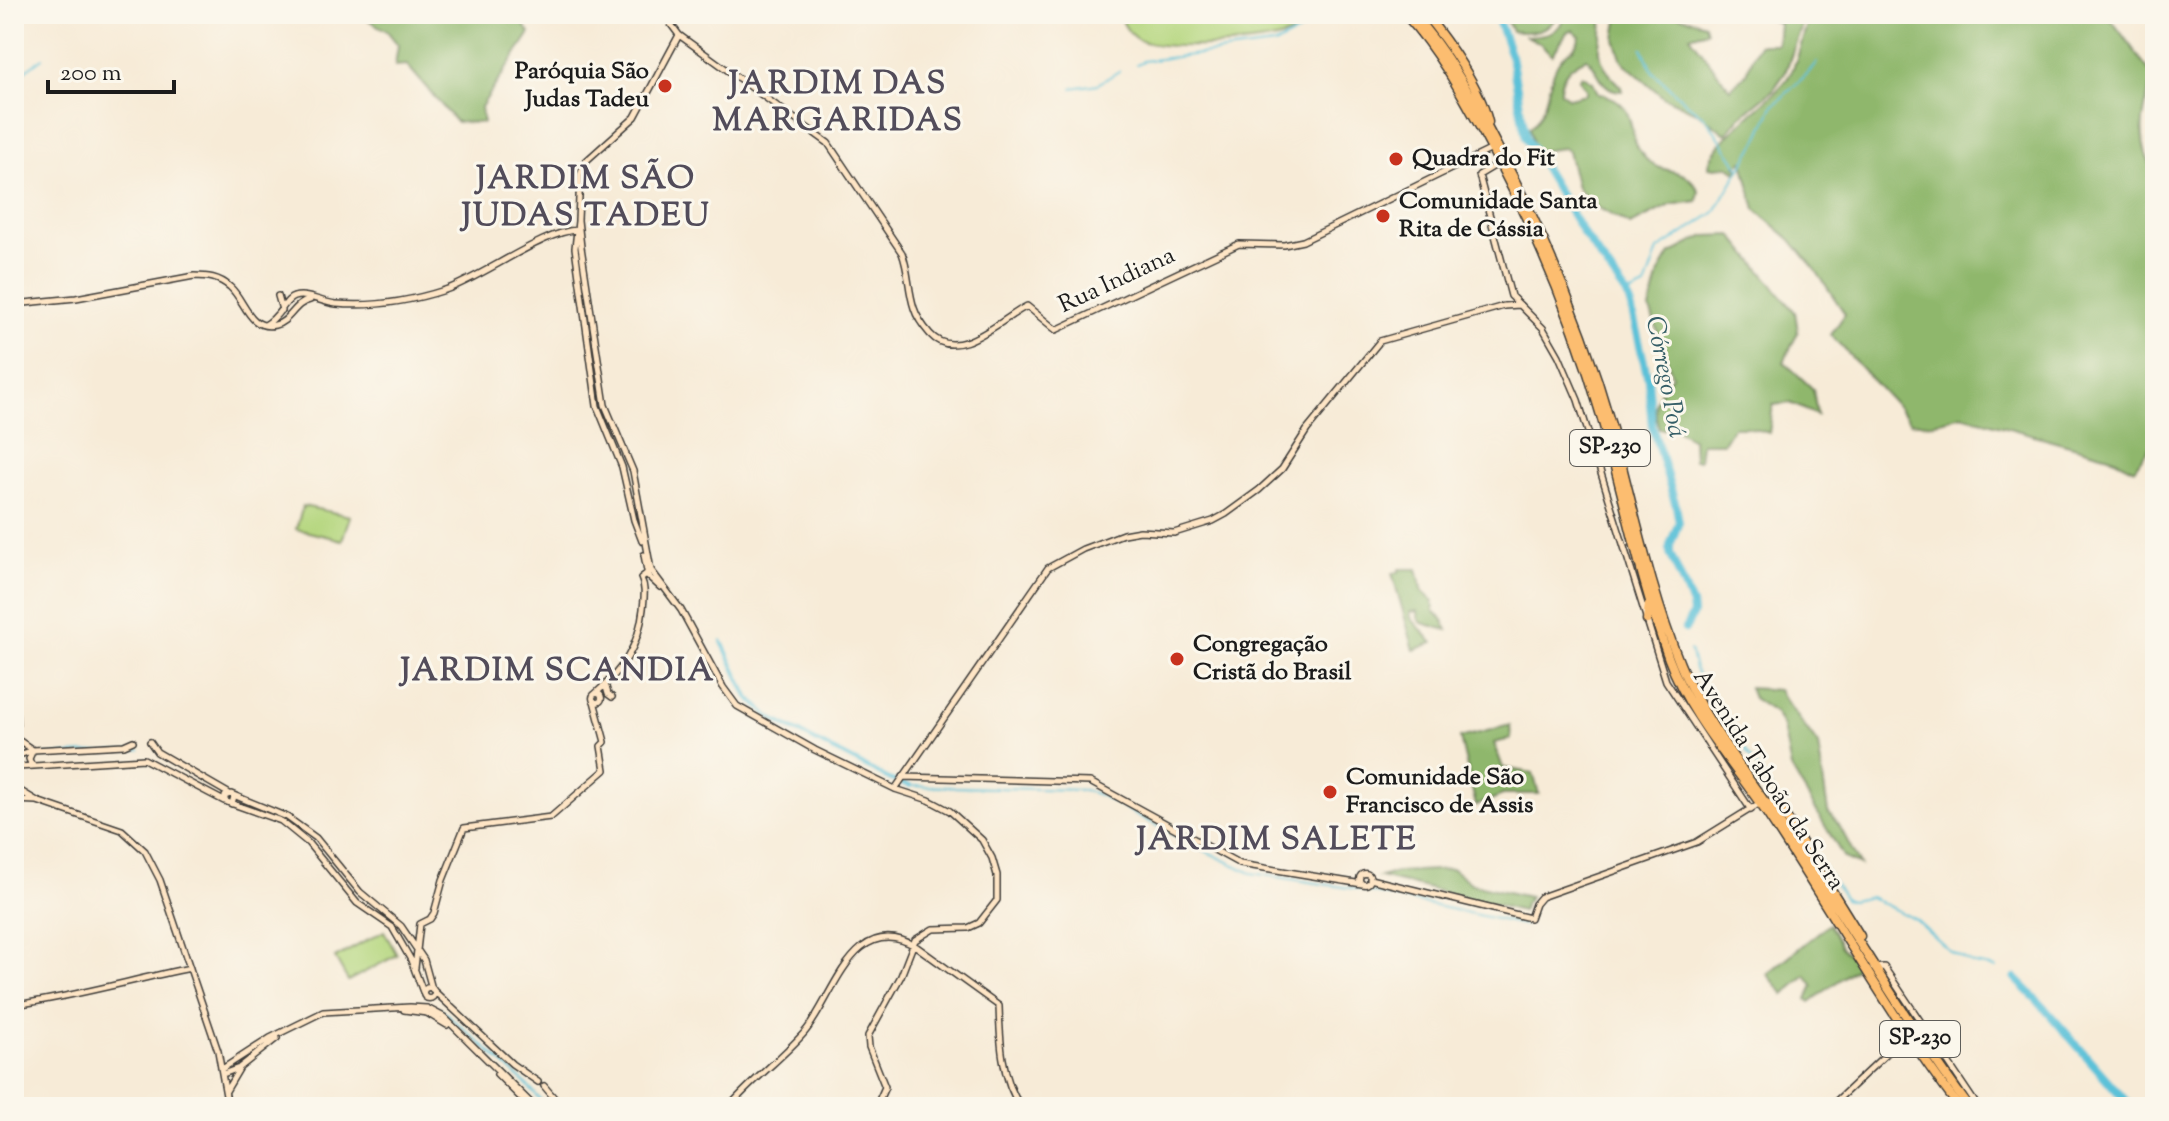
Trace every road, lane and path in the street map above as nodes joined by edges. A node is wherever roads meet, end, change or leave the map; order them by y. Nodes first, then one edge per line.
1 (669, 14) edge
2 (1405, 14) edge
3 (1412, 14) edge
4 (1425, 14) edge
5 (679, 35) junction
6 (1491, 135) junction
7 (1492, 149) junction
8 (1476, 157) junction
9 (1499, 162) junction
10 (1483, 168) junction
11 (578, 230) junction
12 (278, 296) dead end
13 (1511, 296) junction
14 (315, 300) junction
15 (287, 301) junction
16 (302, 302) junction
17 (14, 304) edge
18 (1508, 305) junction
19 (1520, 305) junction
20 (282, 310) junction
21 (290, 313) junction
22 (265, 325) junction
23 (642, 519) junction
24 (634, 520) junction
25 (649, 572) junction
26 (14, 577) edge
27 (1653, 595) junction
28 (1647, 620) junction
29 (14, 638) edge
30 (1656, 650) junction
31 (14, 657) edge
32 (1669, 661) junction
33 (608, 684) junction
34 (612, 697) dead end
35 (16, 738) junction
36 (133, 741) dead end
37 (150, 742) dead end
38 (33, 750) junction
39 (158, 753) junction
40 (1726, 757) junction
41 (15, 758) edge
42 (160, 766) junction
43 (18, 767) junction
44 (34, 767) junction
45 (899, 783) junction
46 (15, 791) edge
47 (232, 795) junction
48 (14, 800) edge
49 (225, 801) junction
50 (39, 802) junction
51 (232, 804) junction
52 (1764, 804) junction
53 (1751, 810) junction
54 (1768, 814) junction
55 (1339, 879) junction
56 (1366, 882) junction
57 (913, 945) junction
58 (419, 951) junction
59 (432, 958) dead end
60 (190, 968) junction
61 (415, 968) junction
62 (1875, 968) junction
63 (433, 989) junction
64 (427, 996) junction
65 (14, 1005) edge
66 (396, 1007) junction
67 (427, 1008) junction
68 (417, 1011) junction
69 (1904, 1015) junction
70 (433, 1016) junction
71 (444, 1017) junction
72 (1920, 1025) junction
73 (280, 1034) junction
74 (1905, 1036) junction
75 (1919, 1037) junction
76 (1929, 1038) junction
77 (239, 1068) junction
78 (222, 1071) junction
79 (225, 1093) junction
80 (1960, 1102) edge
81 (225, 1106) edge
82 (533, 1107) edge
83 (562, 1107) edge
84 (729, 1107) edge
85 (876, 1107) edge
86 (1021, 1107) edge
87 (1830, 1107) edge
88 (1970, 1107) edge
89 (1978, 1107) edge

1 - 5 street
2 - 7 highway, Avenida Taboão da Serra / SP-230
3 - 6 highway, SP-230
4 - 6 highway
5 - 8 street, Rua Indiana
5 - 11 street
6 - 27 highway, SP-230
7 - 8 street, Rua Indiana
7 - 9 highway, Avenida Taboão da Serra / SP-230
8 - 10 street
9 - 10 street
9 - 27 highway, Avenida Taboão da Serra / SP-230
10 - 13 street
11 - 14 street
11 - 23 street
11 - 24 street
12 - 20 street
13 - 18 street
13 - 19 street
14 - 15 street
14 - 16 street
15 - 16 street
15 - 20 street
15 - 21 street
16 - 21 street
17 - 22 street
18 - 19 street
18 - 45 street
19 - 28 street
20 - 22 street
21 - 22 street
23 - 24 street
23 - 25 street
24 - 25 street
25 - 33 street
25 - 45 street
26 - 29 street
27 - 28 highway
27 - 32 highway, Avenida Taboão da Serra / SP-230
27 - 40 highway, Avenida Taboão da Serra / SP-230
28 - 30 street
30 - 32 highway
30 - 40 street
31 - 35 street
32 - 40 highway, Avenida Taboão da Serra / SP-230
33 - 34 street
33 - 58 street
35 - 38 street
35 - 41 street
36 - 38 street
37 - 39 street
38 - 41 street
38 - 44 street
39 - 42 street
39 - 47 street
40 - 52 highway, Avenida Taboão da Serra / SP-230
40 - 53 street
41 - 43 street
42 - 44 street
42 - 49 street
43 - 44 street
43 - 46 street
45 - 55 street
45 - 57 street
46 - 50 street
47 - 49 street
47 - 51 street
47 - 58 street
48 - 50 street
49 - 51 street
50 - 60 street
51 - 61 street
52 - 53 street
52 - 54 highway, Avenida Taboão da Serra / SP-230
52 - 62 highway, Avenida Taboão da Serra / SP-230
53 - 54 street
53 - 56 street
54 - 62 highway, Avenida Taboão da Serra / SP-230
55 - 56 street
55 - 56 street
57 - 84 street
57 - 85 street
57 - 86 street
58 - 59 street
58 - 61 street
58 - 63 street
60 - 65 street
60 - 78 street
61 - 64 street
62 - 69 highway, Avenida Taboão da Serra / SP-230
62 - 72 street
62 - 74 highway, Avenida Taboão da Serra / SP-230
63 - 64 street
63 - 83 street
64 - 67 street
64 - 71 street
66 - 67 street
66 - 68 street
66 - 73 street
67 - 68 street
67 - 70 street
67 - 71 street
68 - 70 street
69 - 72 highway
69 - 75 highway, Avenida Taboão da Serra / SP-230
70 - 82 street
71 - 82 street
72 - 76 street
73 - 77 street
73 - 78 street
74 - 75 street
74 - 80 highway, Avenida Taboão da Serra / SP-230
74 - 87 street
75 - 76 street
75 - 80 highway, Avenida Taboão da Serra / SP-230
76 - 89 street
77 - 78 street
77 - 79 street
78 - 79 street
79 - 81 street
80 - 88 highway

